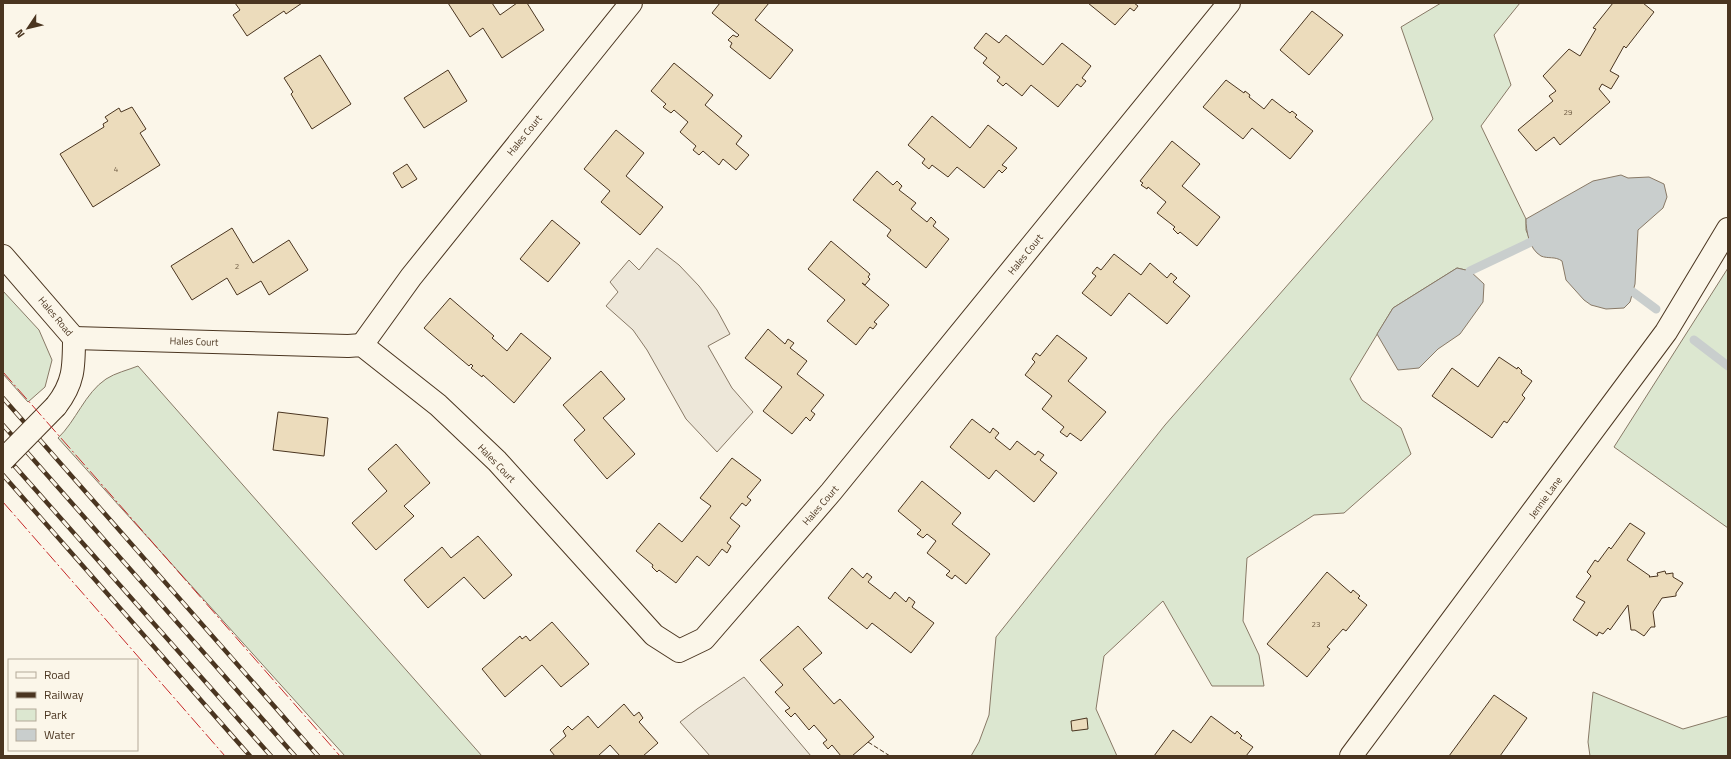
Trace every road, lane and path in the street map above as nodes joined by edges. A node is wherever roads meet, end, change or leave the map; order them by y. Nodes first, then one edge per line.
1 (631, 3) edge
2 (1229, 3) edge
3 (1728, 229) edge
4 (3, 256) edge
5 (74, 338) junction
6 (362, 345) junction
7 (3, 460) edge
8 (1351, 756) edge

1 - 6 street, Hales Court
2 - 6 street, Hales Court
3 - 8 street, Jennie Lane
4 - 5 street, Hales Road
5 - 6 street, Hales Court
5 - 7 street, Hales Road, bridge

